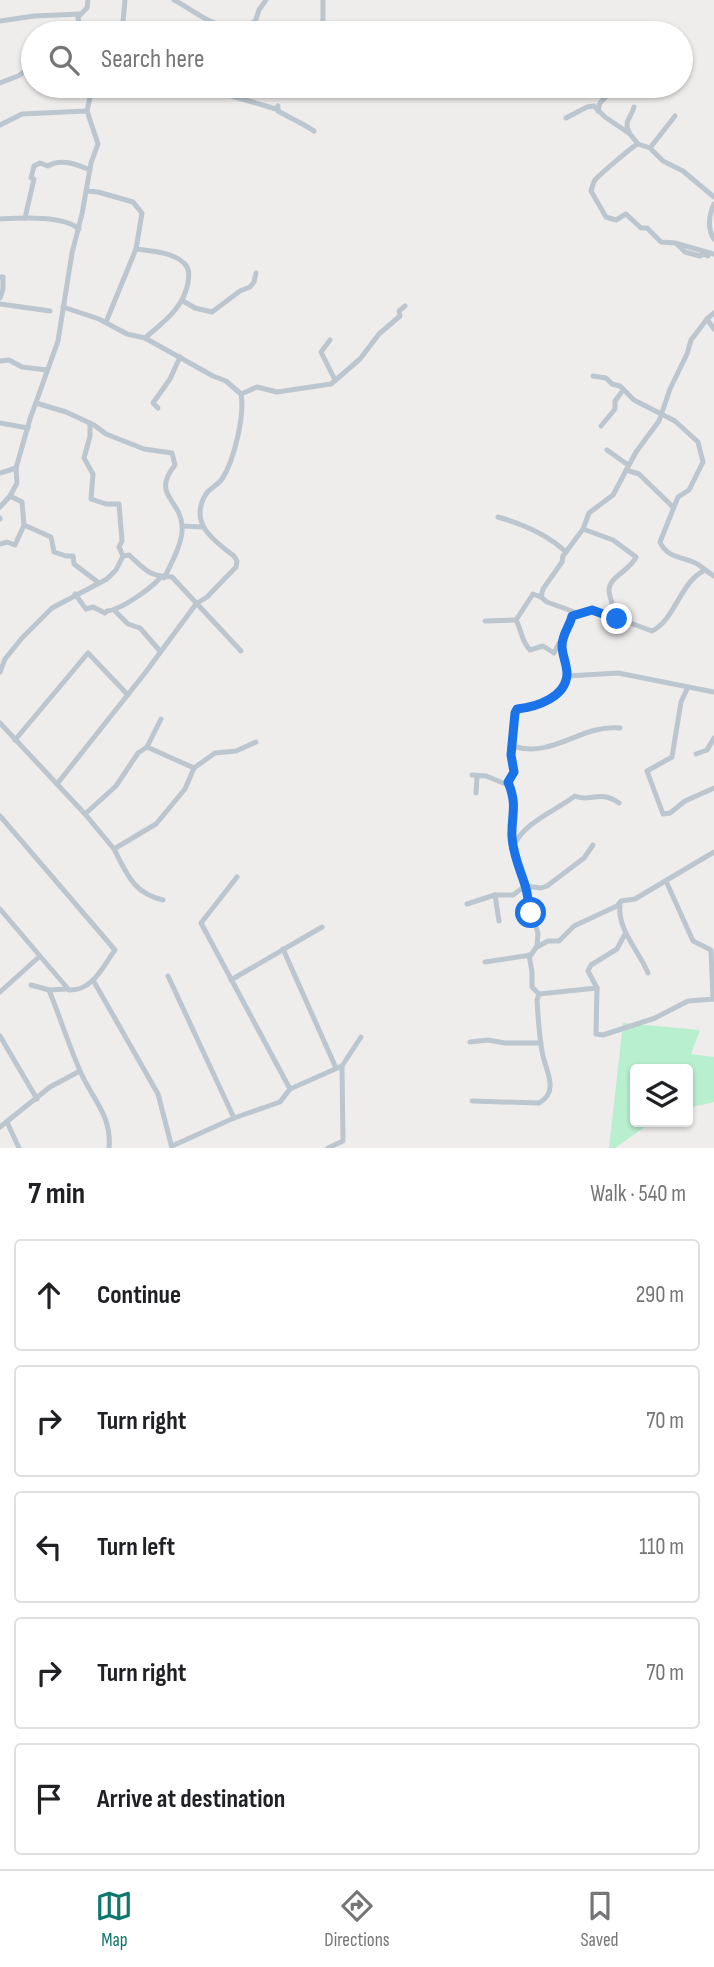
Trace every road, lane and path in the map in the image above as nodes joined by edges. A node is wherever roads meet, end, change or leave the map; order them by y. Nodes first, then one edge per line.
1 (88, 0) edge
2 (125, 0) edge
3 (174, 0) edge
4 (266, 0) edge
5 (323, 0) edge
6 (81, 14) junction
7 (78, 21) edge
8 (123, 21) edge
9 (208, 21) edge
10 (255, 21) edge
11 (323, 21) edge
12 (0, 22) edge
13 (21, 74) edge
14 (0, 83) edge
15 (90, 98) edge
16 (241, 98) edge
17 (605, 98) edge
18 (634, 107) dead end
19 (87, 111) junction
20 (598, 111) junction
21 (675, 116) dead end
22 (566, 118) dead end
23 (0, 125) edge
24 (314, 131) dead end
25 (631, 134) junction
26 (638, 144) junction
27 (650, 148) junction
28 (90, 170) junction
29 (86, 191) junction
30 (714, 197) edge
31 (714, 204) edge
32 (25, 218) junction
33 (0, 219) edge
34 (79, 229) junction
35 (714, 239) edge
36 (136, 249) junction
37 (714, 255) edge
38 (256, 272) dead end
39 (0, 277) edge
40 (0, 298) edge
41 (183, 301) junction
42 (0, 304) edge
43 (405, 306) dead end
44 (63, 307) junction
45 (50, 311) dead end
46 (714, 313) edge
47 (707, 319) junction
48 (106, 322) junction
49 (714, 329) edge
50 (145, 338) junction
51 (330, 340) dead end
52 (180, 357) junction
53 (0, 361) edge
54 (47, 370) junction
55 (593, 376) dead end
56 (335, 380) junction
57 (241, 394) junction
58 (626, 395) junction
59 (36, 403) junction
60 (158, 408) dead end
61 (661, 416) junction
62 (0, 423) edge
63 (89, 424) junction
64 (601, 426) dead end
65 (28, 428) junction
66 (607, 450) dead end
67 (16, 468) junction
68 (627, 468) junction
69 (0, 473) edge
70 (10, 496) junction
71 (0, 507) edge
72 (673, 507) junction
73 (498, 517) dead end
74 (24, 525) junction
75 (182, 526) junction
76 (203, 527) junction
77 (583, 529) junction
78 (0, 544) edge
79 (566, 552) junction
80 (123, 556) junction
81 (705, 570) junction
82 (714, 576) edge
83 (162, 578) junction
84 (99, 583) junction
85 (75, 594) junction
86 (541, 597) junction
87 (196, 604) junction
88 (115, 611) junction
89 (579, 613) junction
90 (617, 619) junction
91 (516, 620) junction
92 (485, 621) dead end
93 (562, 646) junction
94 (160, 651) junction
95 (241, 651) dead end
96 (0, 672) edge
97 (567, 676) junction
98 (687, 689) junction
99 (714, 692) edge
100 (128, 695) junction
101 (161, 719) dead end
102 (0, 723) edge
103 (620, 728) dead end
104 (714, 738) edge
105 (15, 740) junction
106 (256, 742) dead end
107 (512, 746) junction
108 (147, 747) junction
109 (696, 754) dead end
110 (194, 768) junction
111 (57, 784) junction
112 (510, 786) junction
113 (714, 788) edge
114 (476, 793) dead end
115 (619, 803) dead end
116 (85, 814) junction
117 (0, 816) edge
118 (515, 835) junction
119 (593, 845) dead end
120 (114, 849) junction
121 (714, 852) edge
122 (237, 877) dead end
123 (666, 881) junction
124 (525, 886) junction
125 (495, 895) junction
126 (163, 900) dead end
127 (621, 901) junction
128 (467, 904) dead end
129 (0, 909) edge
130 (499, 921) dead end
131 (322, 927) dead end
132 (625, 934) junction
133 (537, 947) junction
134 (284, 949) junction
135 (529, 955) junction
136 (40, 956) junction
137 (485, 962) dead end
138 (648, 973) dead end
139 (168, 976) dead end
140 (93, 980) junction
141 (231, 980) junction
142 (31, 985) dead end
143 (597, 988) junction
144 (49, 990) junction
145 (69, 990) junction
146 (0, 992) edge
147 (539, 994) junction
148 (713, 999) edge
149 (0, 1037) edge
150 (361, 1037) dead end
151 (470, 1042) dead end
152 (541, 1042) junction
153 (339, 1067) junction
154 (80, 1071) junction
155 (290, 1089) junction
156 (37, 1099) junction
157 (472, 1101) dead end
158 (234, 1118) junction
159 (7, 1122) junction
160 (0, 1127) edge
161 (172, 1147) edge
162 (19, 1148) edge
163 (109, 1148) edge
164 (328, 1148) edge

1 - 6 street
2 - 8 street
3 - 9 street
4 - 10 street
5 - 11 street
6 - 7 street
6 - 12 street
13 - 14 street
15 - 19 street
16 - 24 street
17 - 20 street
18 - 25 street
19 - 23 street
19 - 28 street
20 - 22 street
20 - 25 street
21 - 27 street
25 - 26 street
26 - 27 street
26 - 37 street
27 - 30 street
28 - 29 street
28 - 32 street
29 - 34 street
29 - 36 street
31 - 35 street
32 - 33 street
32 - 34 street
34 - 44 street
36 - 41 street
36 - 48 street
38 - 41 street
39 - 40 street
41 - 50 street
42 - 45 street
43 - 56 street
44 - 48 street
44 - 54 street
46 - 47 street
47 - 49 street
47 - 61 street
48 - 50 street
50 - 52 street
51 - 56 street
52 - 57 street
52 - 60 street
53 - 54 street
54 - 59 street
55 - 58 street
56 - 57 street
57 - 76 street
58 - 61 street
58 - 64 street
59 - 63 street
59 - 65 street
61 - 68 street
61 - 72 street
62 - 65 street
63 - 75 street
63 - 80 street
65 - 67 street
66 - 68 street
67 - 69 street
67 - 70 street
68 - 72 street
68 - 77 street
70 - 71 street
70 - 74 street
72 - 81 street
73 - 79 street
74 - 78 street
74 - 84 street
75 - 76 street
75 - 83 street
76 - 87 street
77 - 79 street
77 - 90 street
79 - 86 street
80 - 83 street
80 - 84 street
81 - 82 street
81 - 90 street
83 - 87 street
83 - 88 street
84 - 85 street
85 - 88 street
85 - 96 street
86 - 89 street
86 - 91 street
87 - 94 street
87 - 95 street
88 - 94 street
89 - 90 street
89 - 93 street
91 - 92 street
91 - 93 street
93 - 97 street
94 - 100 street
97 - 98 street
97 - 107 street
98 - 99 street
98 - 113 street
100 - 105 street
100 - 111 street
101 - 108 street
102 - 105 street
103 - 107 street
104 - 109 street
105 - 111 street
106 - 110 street
107 - 112 street
108 - 110 street
108 - 116 street
110 - 120 street
111 - 116 street
112 - 114 street
112 - 118 street
115 - 118 street
116 - 120 street
117 - 140 street
118 - 124 street
119 - 124 street
120 - 126 street
121 - 123 street
122 - 141 street
123 - 127 street
123 - 148 street
124 - 125 street
124 - 133 street
125 - 128 street
125 - 130 street
127 - 132 street
127 - 133 street
129 - 136 street
131 - 134 street
132 - 138 street
132 - 143 street
133 - 135 street
134 - 141 street
134 - 153 street
135 - 137 street
135 - 147 street
136 - 145 street
136 - 146 street
139 - 158 street
140 - 145 street
140 - 161 street
141 - 155 street
142 - 144 street
143 - 147 street
143 - 148 street
144 - 145 street
144 - 154 street
147 - 152 street
149 - 156 street
150 - 153 street
151 - 152 street
152 - 157 street
153 - 155 street
153 - 164 street
154 - 156 street
154 - 163 street
155 - 158 street
156 - 159 street
158 - 161 street
159 - 160 street
159 - 162 street

